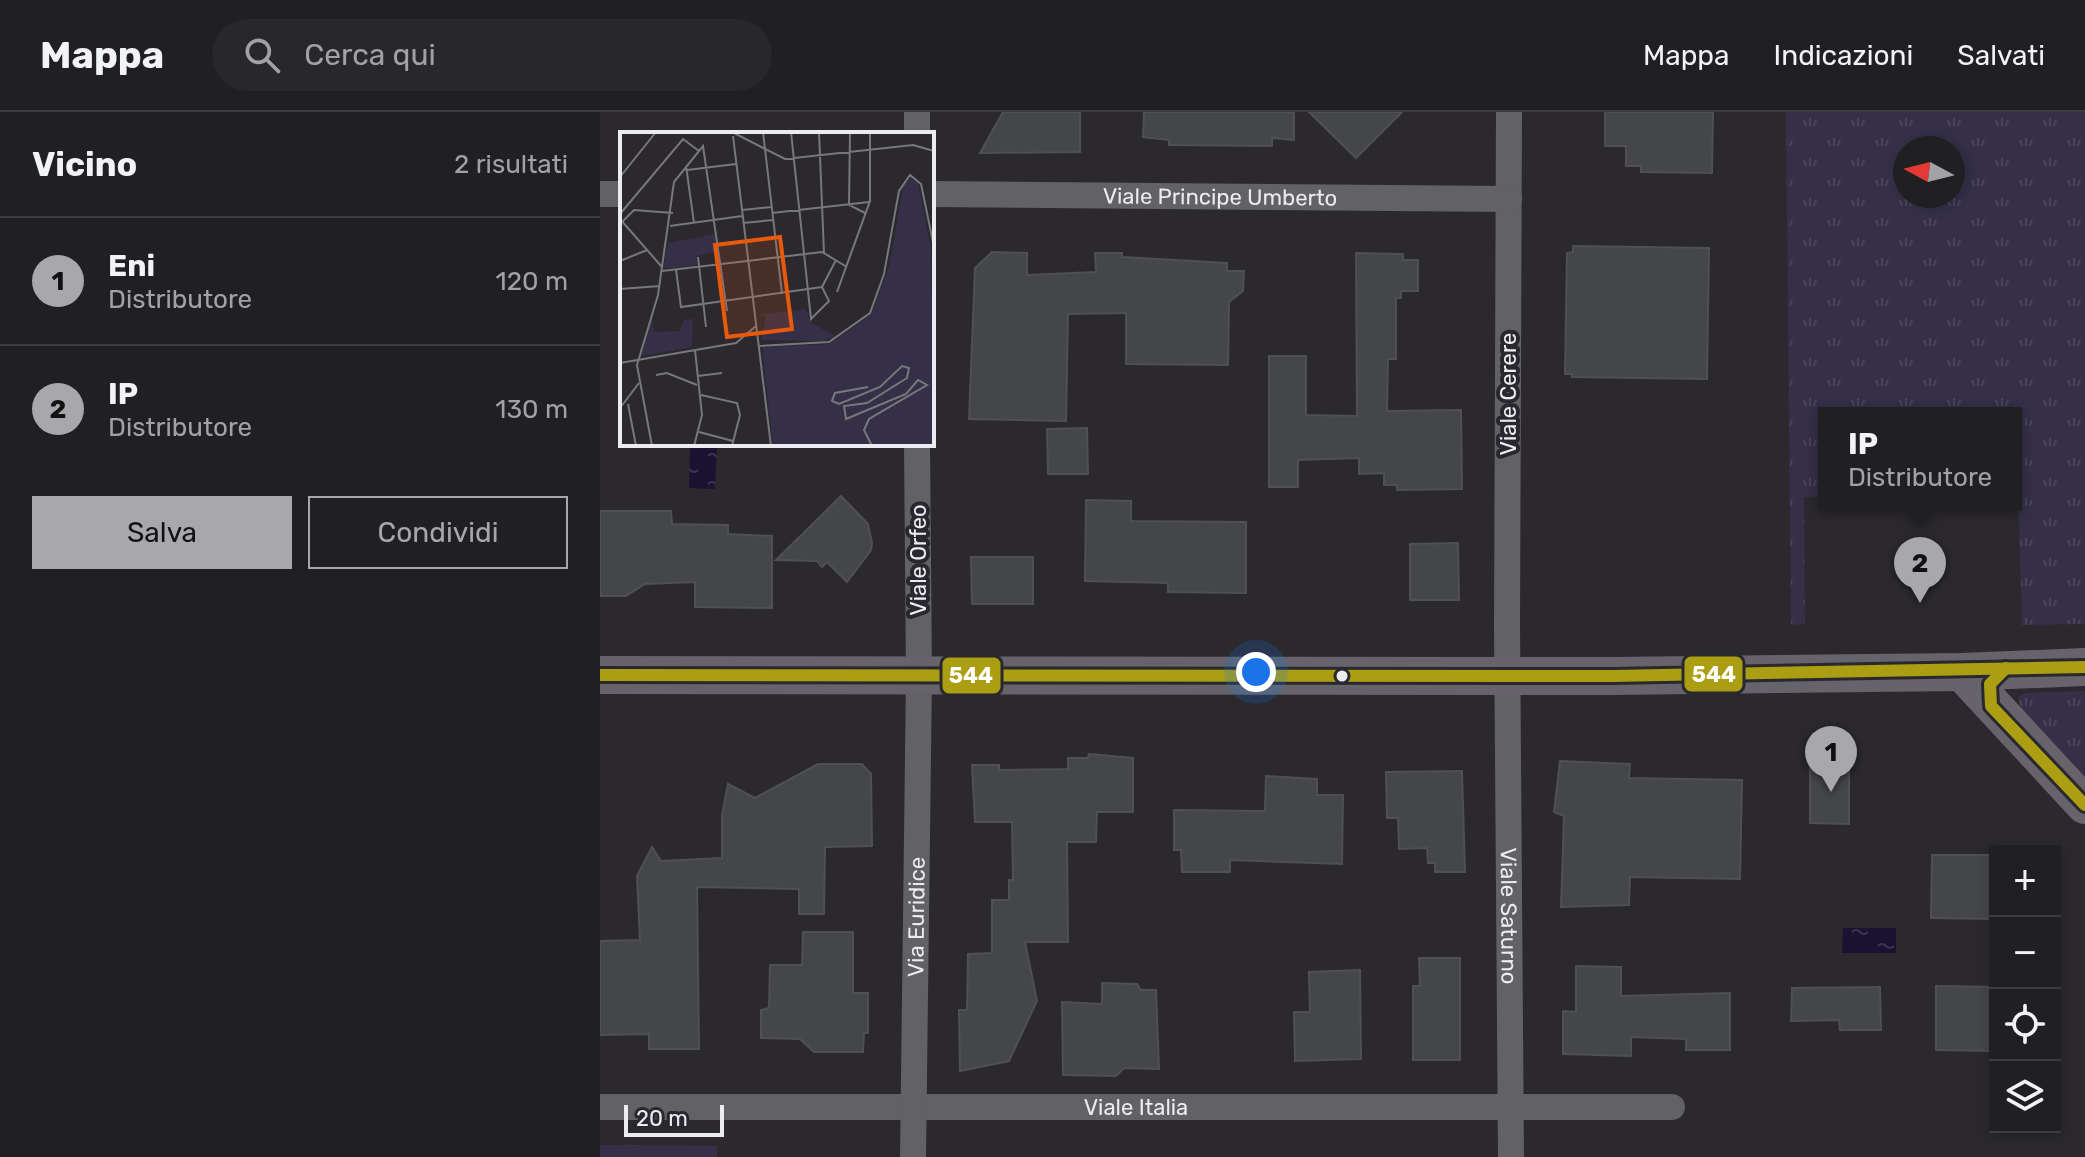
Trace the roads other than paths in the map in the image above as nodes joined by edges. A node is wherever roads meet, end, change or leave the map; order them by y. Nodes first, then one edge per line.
1 (1509, 112) edge
2 (934, 194) edge
3 (1509, 199) junction
4 (917, 446) edge
5 (2085, 667) edge
6 (2006, 668) junction
7 (1962, 672) junction
8 (600, 675) edge
9 (919, 676) junction
10 (1507, 677) junction
11 (1991, 706) junction
12 (2085, 805) edge
13 (600, 1107) edge
14 (913, 1107) junction
15 (1511, 1107) junction
16 (1672, 1107) dead end
17 (913, 1157) edge
18 (1511, 1157) edge

1 - 3 street, Viale Cerere
2 - 3 street, Viale Principe Umberto
3 - 10 street, Viale Cerere
4 - 9 street, Viale Orfeo
5 - 6 street
6 - 7 street
6 - 11 street
7 - 10 street
7 - 11 street
8 - 9 street
9 - 10 street
9 - 14 street, Via Euridice
10 - 15 street, Viale Saturno
11 - 12 street
13 - 14 street, Viale Italia
14 - 15 street, Viale Italia
14 - 17 street, Via Euridice
15 - 16 street, Viale Italia
15 - 18 street, Viale Saturno

